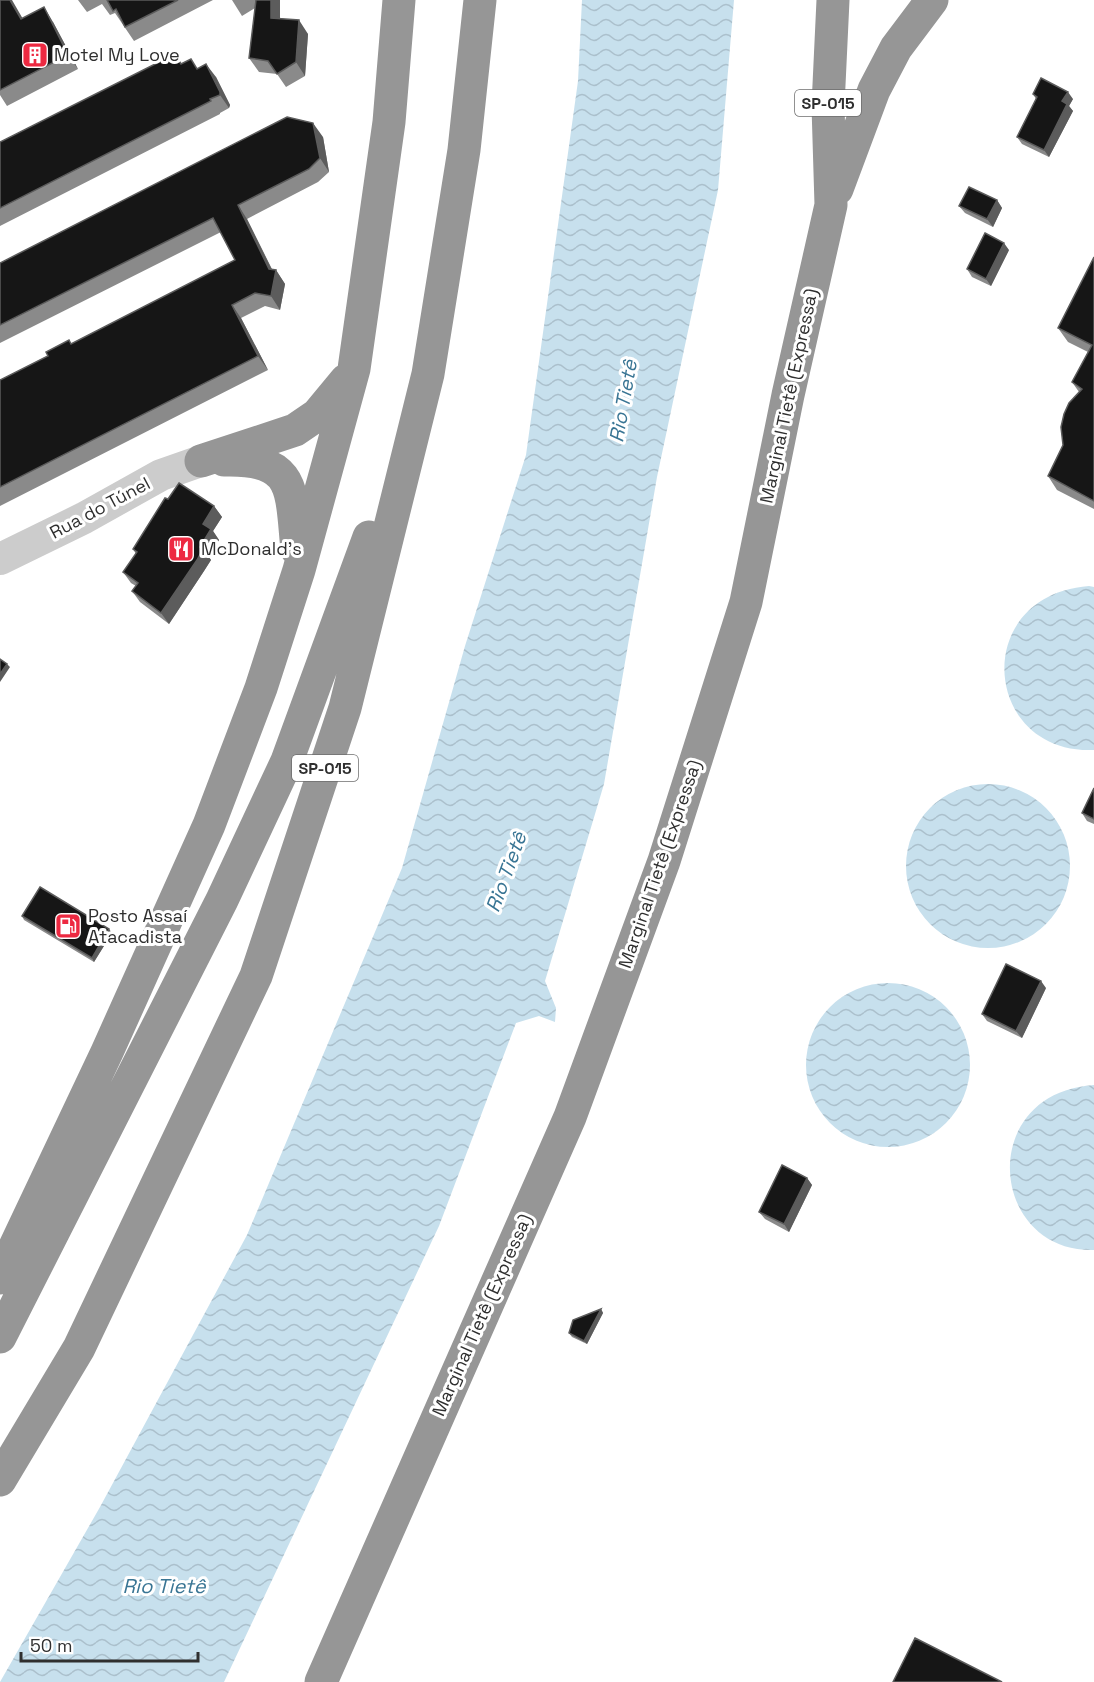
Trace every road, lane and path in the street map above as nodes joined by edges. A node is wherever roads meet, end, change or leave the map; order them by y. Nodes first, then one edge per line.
1 (399, 0) edge
2 (480, 0) edge
3 (833, 0) edge
4 (932, 0) edge
5 (831, 205) junction
6 (354, 369) junction
7 (428, 374) junction
8 (201, 461) junction
9 (0, 559) edge
10 (299, 570) junction
11 (0, 1278) edge
12 (0, 1337) edge
13 (0, 1480) edge
14 (321, 1682) edge

1 - 6 highway
2 - 7 highway, SP-015
3 - 5 highway, Marginal Tietê (Expressa) / SP-015
4 - 5 highway
5 - 14 highway, Marginal Tietê (Expressa) / SP-015
6 - 8 highway
6 - 10 highway
7 - 12 highway
7 - 13 highway, SP-015
8 - 9 street, Rua do Túnel
8 - 10 highway
10 - 11 highway

